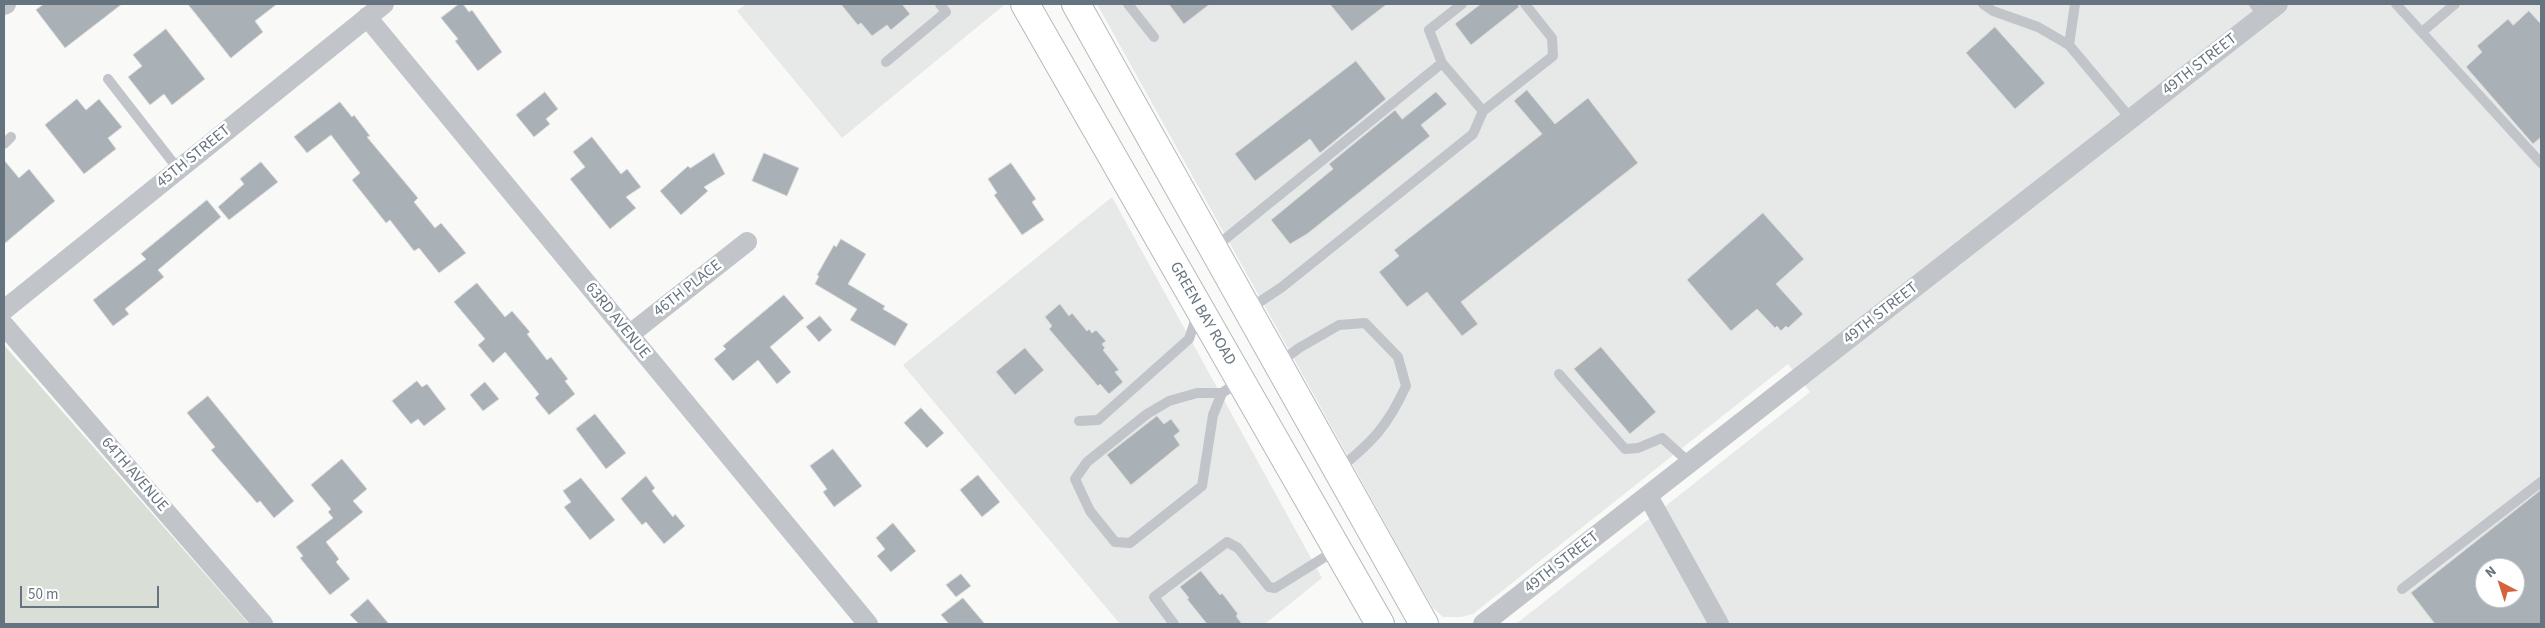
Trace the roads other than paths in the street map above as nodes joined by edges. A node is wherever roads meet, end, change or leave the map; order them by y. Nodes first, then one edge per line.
1 (384, 4) edge
2 (940, 4) edge
3 (1025, 4) edge
4 (1076, 4) edge
5 (1128, 4) edge
6 (1462, 4) edge
7 (1525, 4) edge
8 (1983, 4) edge
9 (2074, 4) edge
10 (2396, 4) edge
11 (2455, 4) edge
12 (2265, 8) edge
13 (368, 17) junction
14 (2422, 32) junction
15 (1154, 37) dead end
16 (2069, 45) junction
17 (886, 62) dead end
18 (1442, 63) junction
19 (108, 78) dead end
20 (1483, 111) junction
21 (2131, 119) junction
22 (2541, 163) edge
23 (178, 169) junction
24 (747, 242) dead end
25 (1213, 248) junction
26 (1199, 309) junction
27 (4, 310) edge
28 (1248, 310) junction
29 (4, 325) edge
30 (629, 335) junction
31 (1278, 364) junction
32 (1559, 374) dead end
33 (1231, 387) junction
34 (1079, 421) dead end
35 (1690, 463) junction
36 (1337, 470) junction
37 (2541, 482) edge
38 (1648, 496) junction
39 (1337, 549) junction
40 (2402, 589) dead end
41 (263, 624) edge
42 (868, 624) edge
43 (1174, 624) edge
44 (1380, 624) edge
45 (1424, 624) edge
46 (1483, 624) edge
47 (1719, 624) edge

1 - 13 street, 45TH STREET
2 - 17 lane
3 - 26 main road, GREEN BAY ROAD
4 - 25 main road
5 - 15 lane
6 - 18 lane
7 - 20 lane
8 - 16 lane
9 - 16 lane
10 - 14 lane
11 - 14 lane
12 - 21 street, 49TH STREET
13 - 23 street, 45TH STREET
13 - 30 street, 63RD AVENUE
14 - 22 lane
16 - 21 lane
18 - 20 lane
18 - 25 lane
19 - 23 lane
20 - 28 lane
21 - 35 street, 49TH STREET
23 - 27 street, 45TH STREET
24 - 30 street, 46TH PLACE
25 - 28 main road
26 - 33 main road, GREEN BAY ROAD
26 - 34 lane
28 - 31 main road
29 - 41 street, 64TH AVENUE
30 - 42 street, 63RD AVENUE
31 - 36 main road
31 - 36 lane
32 - 35 lane
33 - 33 lane
33 - 39 main road, GREEN BAY ROAD
35 - 38 street, 49TH STREET
36 - 45 main road
37 - 40 lane
38 - 46 street, 49TH STREET
38 - 47 street
39 - 43 lane
39 - 44 main road, GREEN BAY ROAD

